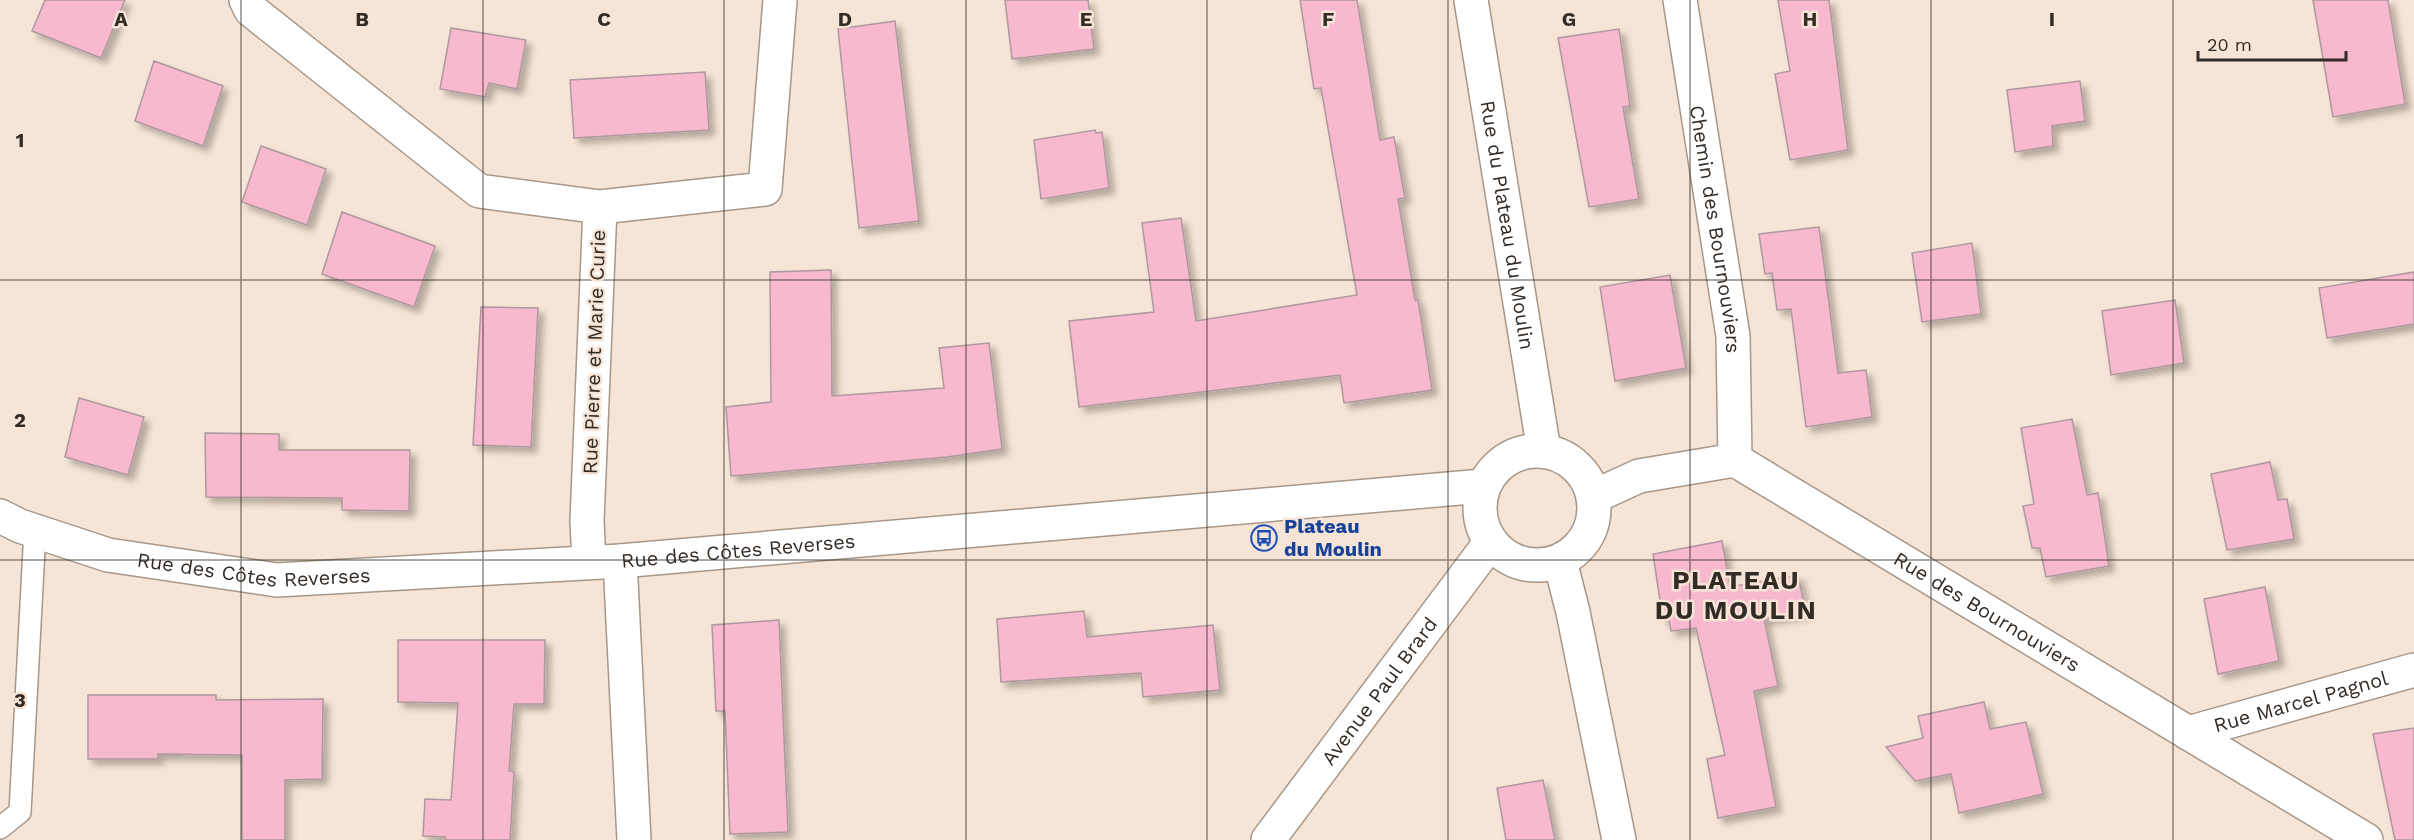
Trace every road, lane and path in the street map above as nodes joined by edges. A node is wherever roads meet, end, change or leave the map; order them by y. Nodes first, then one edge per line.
1 (246, 0) edge
2 (780, 0) edge
3 (1471, 0) edge
4 (1680, 0) edge
5 (600, 207) junction
6 (1544, 451) junction
7 (1735, 460) junction
8 (1484, 486) junction
9 (1593, 496) junction
10 (0, 516) edge
11 (35, 530) junction
12 (1490, 543) junction
13 (1560, 561) junction
14 (605, 562) junction
15 (2414, 670) edge
16 (2188, 733) junction
17 (0, 828) edge
18 (634, 840) edge
19 (1268, 840) edge
20 (1619, 840) edge
21 (2366, 840) edge

1 - 5 street, Rue Pierre et Marie Curie
2 - 5 street
3 - 6 street, Rue du Plateau du Moulin
4 - 7 street, Chemin des Bournouviers
5 - 14 street, Rue Pierre et Marie Curie
6 - 8 street
6 - 9 street
7 - 9 street
7 - 16 street, Rue des Bournouviers
8 - 12 street
8 - 14 street, Rue des Côtes Reverses
9 - 13 street
10 - 11 street, Rue des Côtes Reverses
11 - 14 street, Rue des Côtes Reverses
11 - 17 lane
12 - 13 street
12 - 19 street, Avenue Paul Brard
13 - 20 street
14 - 18 street, Rue Pierre et Marie Curie
15 - 16 street, Rue Marcel Pagnol
16 - 21 street, Rue des Bournouviers

